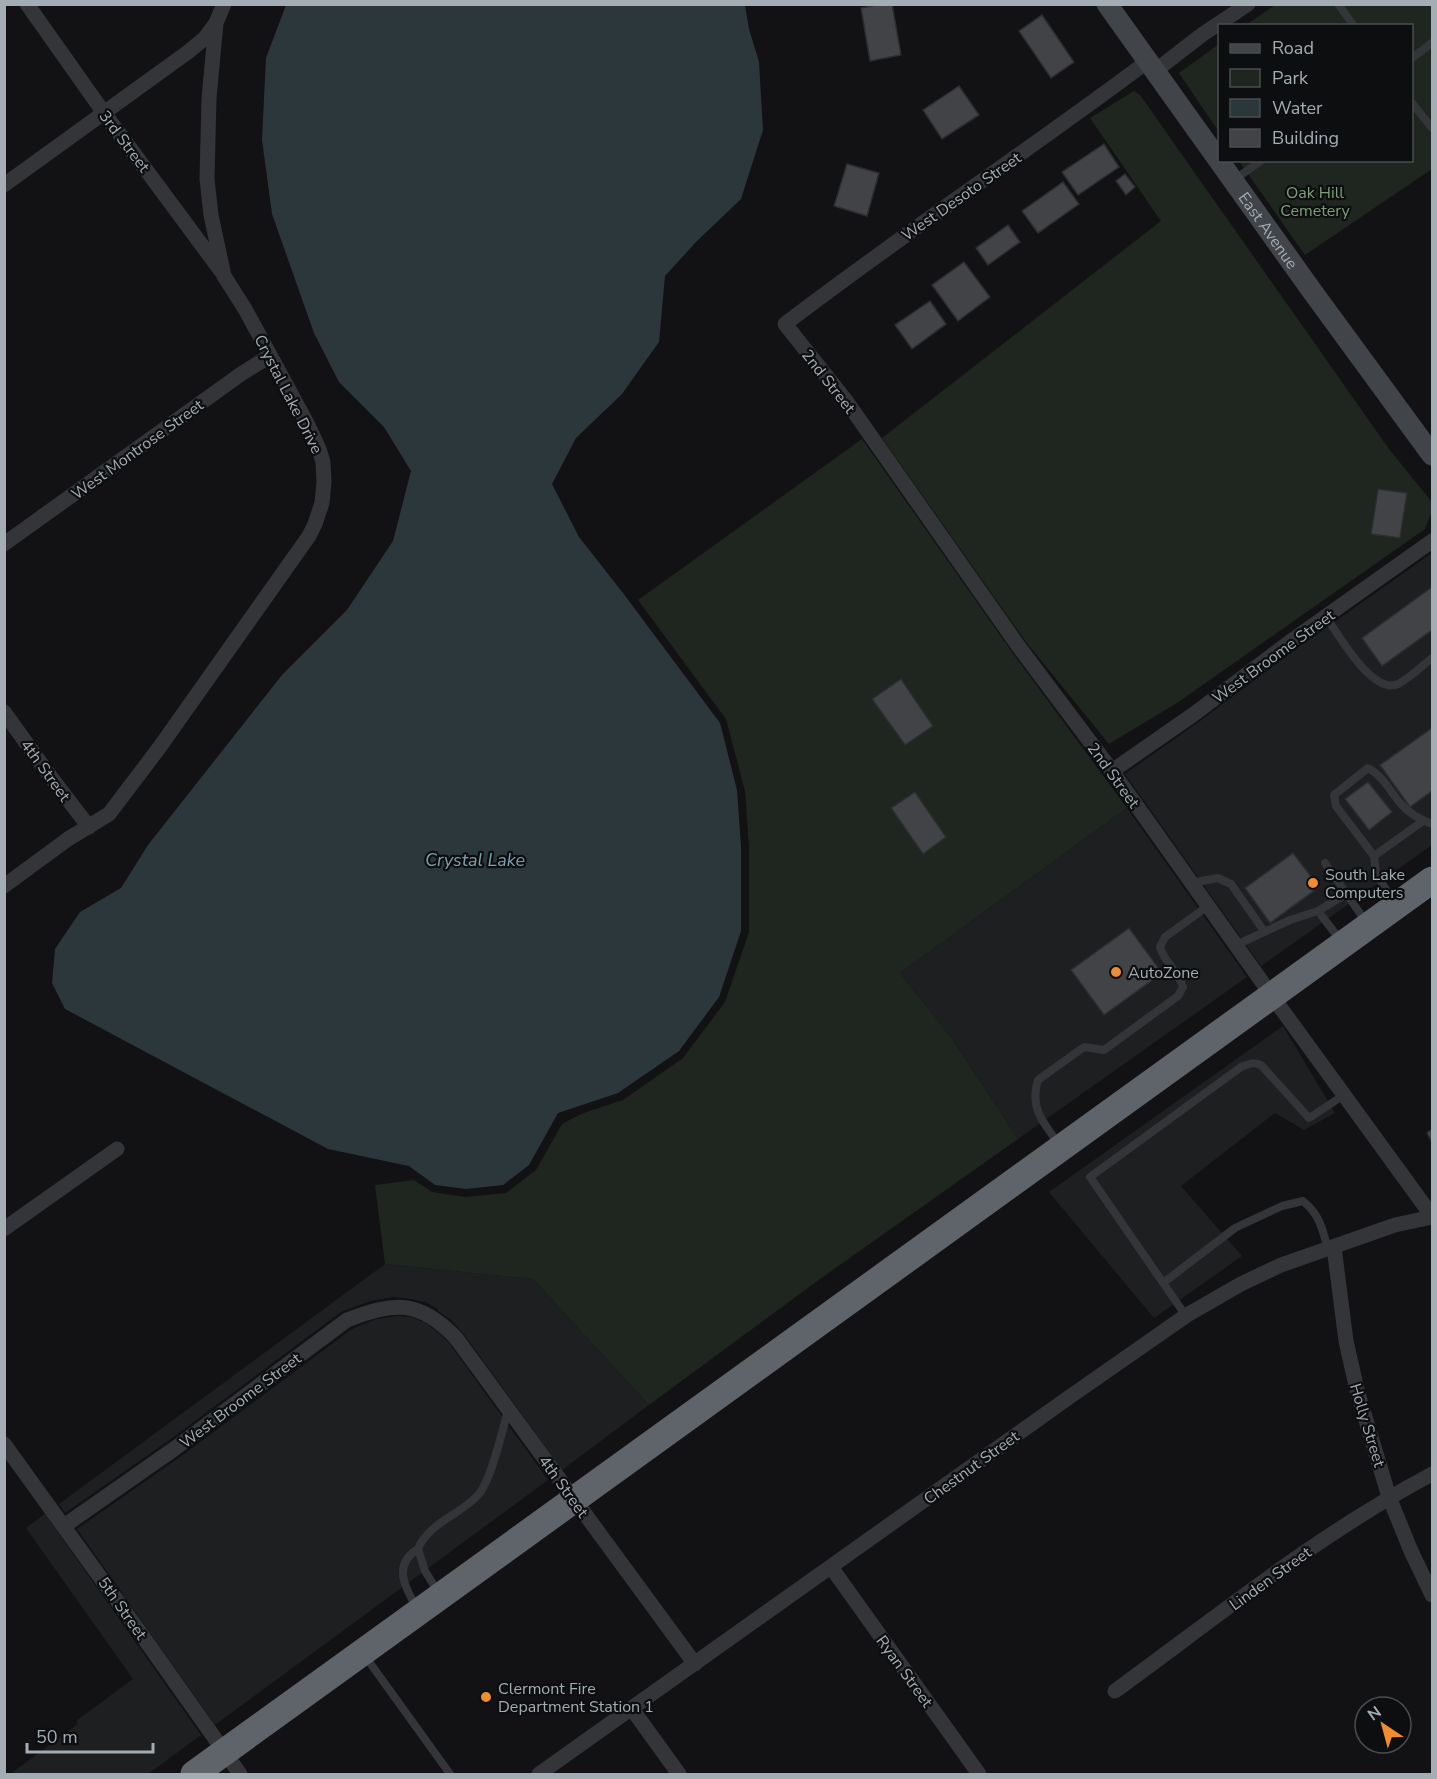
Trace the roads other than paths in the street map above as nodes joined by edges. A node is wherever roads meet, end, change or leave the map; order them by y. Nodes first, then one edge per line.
1 (27, 4) edge
2 (224, 4) edge
3 (1107, 4) edge
4 (1248, 4) edge
5 (1338, 4) edge
6 (216, 22) junction
7 (1353, 24) edge
8 (1432, 43) edge
9 (1413, 57) edge
10 (1151, 66) junction
11 (1413, 104) edge
12 (104, 113) junction
13 (1432, 128) edge
14 (1218, 160) edge
15 (1219, 162) edge
16 (1259, 162) edge
17 (1233, 181) junction
18 (4, 184) edge
19 (224, 276) junction
20 (794, 335) joint
21 (270, 356) junction
22 (1432, 455) edge
23 (1432, 541) edge
24 (4, 544) edge
25 (1326, 617) junction
26 (1432, 658) edge
27 (4, 712) edge
28 (1112, 771) junction
29 (1423, 821) junction
30 (1432, 824) edge
31 (89, 827) junction
32 (1374, 856) junction
33 (1325, 863) dead end
34 (1432, 880) edge
35 (1191, 883) junction
36 (4, 886) edge
37 (1347, 894) junction
38 (1208, 906) junction
39 (1396, 906) junction
40 (1318, 911) junction
41 (1369, 926) junction
42 (1264, 931) junction
43 (1343, 944) junction
44 (1236, 945) junction
45 (1272, 996) junction
46 (1344, 1095) junction
47 (1061, 1148) junction
48 (117, 1149) dead end
49 (1432, 1216) edge
50 (4, 1229) edge
51 (1331, 1248) junction
52 (1163, 1283) junction
53 (428, 1314) joint
54 (1186, 1316) junction
55 (508, 1410) junction
56 (4, 1444) edge
57 (1432, 1474) edge
58 (1389, 1497) junction
59 (573, 1500) junction
60 (64, 1526) junction
61 (418, 1549) junction
62 (831, 1567) junction
63 (1432, 1595) edge
64 (430, 1603) junction
65 (362, 1652) junction
66 (694, 1664) junction
67 (1115, 1691) dead end
68 (632, 1709) junction
69 (224, 1753) junction
70 (194, 1774) edge
71 (240, 1774) edge
72 (450, 1774) edge
73 (539, 1774) edge
74 (679, 1774) edge
75 (979, 1774) edge

1 - 12 street, 3rd Street
2 - 6 street, Crystal Lake Drive
3 - 10 street, East Avenue
4 - 10 street
5 - 7 lane
6 - 12 street
6 - 19 street, Crystal Lake Drive
8 - 9 lane
10 - 14 street, East Avenue
10 - 20 street, West Desoto Street
11 - 13 lane
12 - 18 street
12 - 19 street, 3rd Street
15 - 17 street, East Avenue
16 - 17 lane
17 - 22 street, East Avenue
19 - 21 street, Crystal Lake Drive
20 - 28 street, 2nd Street
21 - 24 street, West Montrose Street
21 - 31 street, Crystal Lake Drive
23 - 25 street, West Broome Street
25 - 26 lane
25 - 28 street, West Broome Street
27 - 31 street, 4th Street
28 - 35 street, 2nd Street
29 - 30 lane
29 - 32 lane
29 - 32 lane
31 - 36 street
32 - 39 lane
33 - 37 lane
34 - 39 highway
35 - 38 street, 2nd Street
35 - 42 lane
37 - 40 lane
37 - 41 lane
38 - 44 street, 2nd Street
38 - 47 lane
39 - 41 highway
40 - 42 lane
40 - 43 lane
41 - 43 highway
42 - 44 lane
43 - 45 highway
44 - 45 street, 2nd Street
45 - 46 street, 2nd Street
45 - 47 highway
46 - 49 street, 2nd Street
46 - 52 lane
47 - 59 highway
48 - 50 street
49 - 51 street, Chestnut Street
51 - 52 lane
51 - 54 street, Chestnut Street
51 - 58 street, Holly Street
52 - 54 lane
53 - 55 street, 4th Street
53 - 60 street, West Broome Street
54 - 62 street, Chestnut Street
55 - 59 street, 4th Street
55 - 61 lane
56 - 60 street, 5th Street
57 - 58 street, Linden Street
58 - 63 street, Holly Street
58 - 67 street, Linden Street
59 - 64 highway
59 - 66 street, 4th Street
60 - 69 street, 5th Street
61 - 64 lane
61 - 64 lane
62 - 66 street, Chestnut Street
62 - 75 street, Ryan Street
64 - 65 highway
65 - 69 highway
65 - 72 lane
66 - 68 street, Chestnut Street
68 - 73 street, Chestnut Street
68 - 74 street
69 - 70 highway
69 - 71 street, 5th Street

